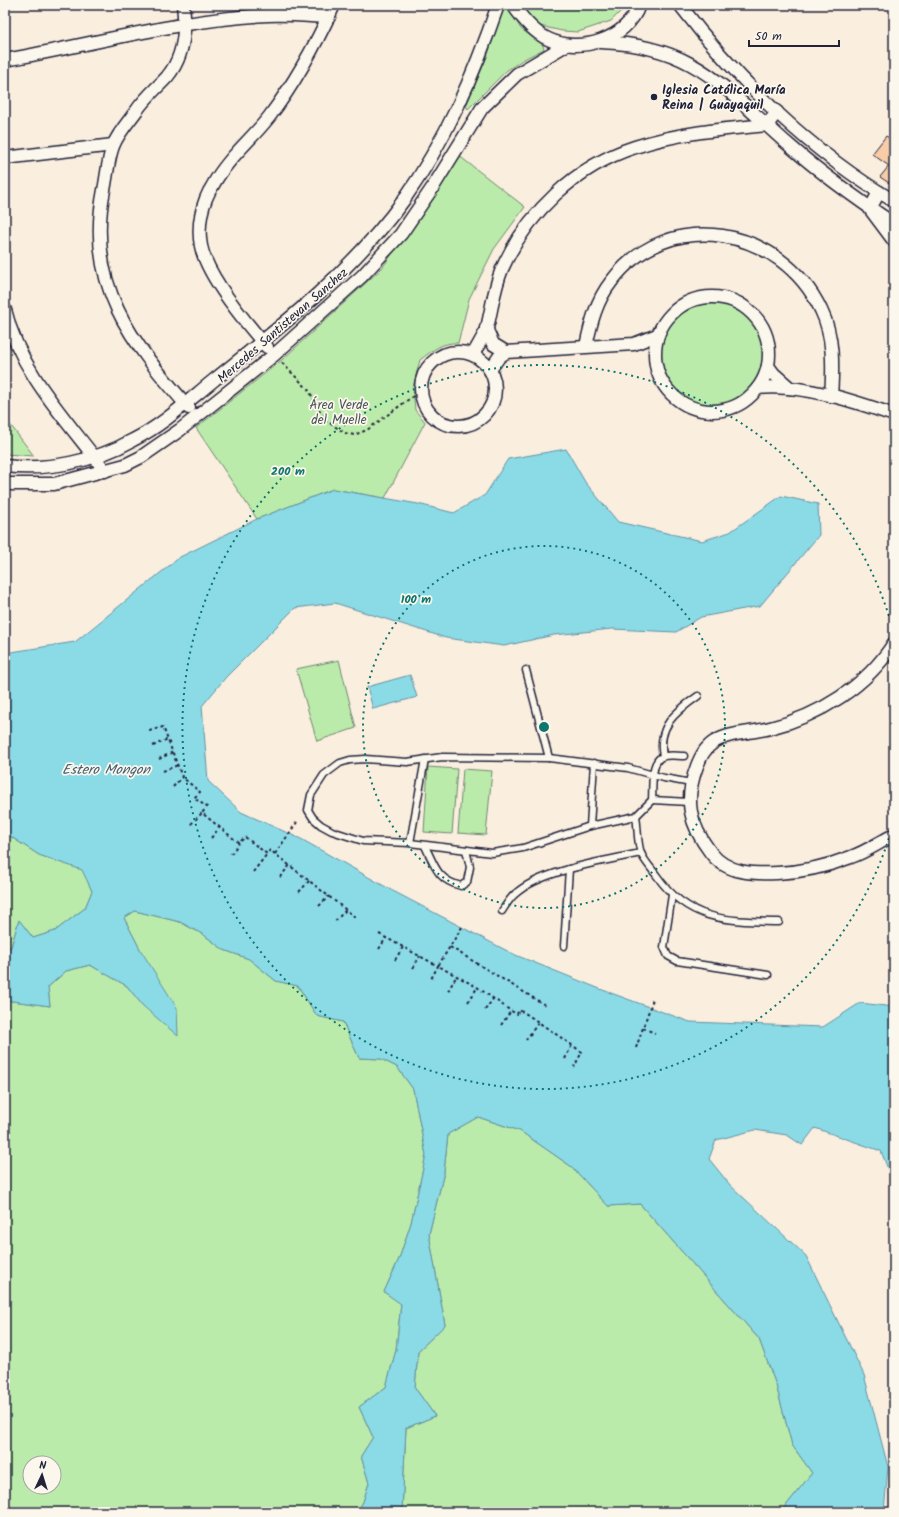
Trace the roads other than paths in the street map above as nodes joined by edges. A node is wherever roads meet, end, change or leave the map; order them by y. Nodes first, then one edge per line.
1 (183, 5) edge
2 (334, 5) edge
3 (498, 5) edge
4 (513, 5) edge
5 (639, 5) edge
6 (680, 5) edge
7 (329, 17) junction
8 (186, 24) junction
9 (600, 42) junction
10 (566, 45) junction
11 (5, 60) edge
12 (777, 112) junction
13 (449, 123) junction
14 (767, 125) junction
15 (466, 133) junction
16 (113, 145) junction
17 (5, 158) edge
18 (879, 192) junction
19 (894, 201) edge
20 (870, 209) junction
21 (894, 224) edge
22 (894, 241) edge
23 (5, 310) edge
24 (486, 328) junction
25 (657, 335) junction
26 (263, 342) junction
27 (634, 344) junction
28 (586, 346) junction
29 (506, 352) junction
30 (654, 354) junction
31 (274, 355) junction
32 (473, 355) junction
33 (768, 366) junction
34 (490, 370) junction
35 (758, 388) junction
36 (790, 388) junction
37 (831, 396) junction
38 (185, 403) junction
39 (894, 415) edge
40 (197, 417) junction
41 (94, 456) junction
42 (5, 466) edge
43 (105, 471) junction
44 (5, 484) edge
45 (894, 643) edge
46 (526, 670) dead end
47 (698, 696) dead end
48 (663, 756) junction
49 (684, 756) dead end
50 (425, 758) junction
51 (549, 758) junction
52 (594, 763) junction
53 (653, 775) junction
54 (691, 782) junction
55 (652, 800) junction
56 (689, 802) junction
57 (636, 816) junction
58 (590, 826) junction
59 (894, 835) edge
60 (410, 843) junction
61 (425, 846) junction
62 (466, 850) junction
63 (641, 853) junction
64 (569, 869) junction
65 (672, 896) junction
66 (502, 911) dead end
67 (779, 922) dead end
68 (564, 946) dead end
69 (768, 975) dead end

1 - 8 street
2 - 7 street
3 - 13 street, Mercedes Santistevan Sanchez
4 - 10 street
5 - 9 street
6 - 12 street
7 - 8 street
7 - 26 street
8 - 11 street
8 - 16 street
9 - 10 street
9 - 14 street
10 - 15 street, Mercedes Santistevan Sanchez
12 - 14 street
12 - 18 street
13 - 15 street
13 - 26 street, Mercedes Santistevan Sanchez
14 - 20 street
14 - 24 street
15 - 31 street, Mercedes Santistevan Sanchez
16 - 17 street
16 - 38 street
18 - 19 street
18 - 20 street
20 - 21 street
20 - 22 street
23 - 41 street
24 - 29 street
24 - 32 street
25 - 27 street
25 - 30 street
25 - 33 street
26 - 31 street
26 - 38 street, Mercedes Santistevan Sanchez
27 - 28 street
27 - 30 street
28 - 29 street
28 - 37 street
29 - 34 street
30 - 35 street
31 - 40 street, Mercedes Santistevan Sanchez
32 - 34 street
32 - 34 street
33 - 35 street
33 - 36 street
35 - 36 street
36 - 37 street
37 - 39 street
38 - 40 street
38 - 41 street, Mercedes Santistevan Sanchez
40 - 43 street, Mercedes Santistevan Sanchez
41 - 42 street, Mercedes Santistevan Sanchez
41 - 43 street
43 - 44 street, Mercedes Santistevan Sanchez
45 - 54 street
46 - 51 lane
47 - 48 lane
48 - 49 lane
48 - 53 lane
50 - 51 lane
50 - 60 lane
50 - 60 lane
51 - 52 lane
52 - 53 lane
52 - 58 lane
53 - 54 lane
53 - 55 lane
54 - 56 street
55 - 56 lane
55 - 57 lane
56 - 59 street
57 - 58 lane
57 - 63 lane
58 - 62 lane
60 - 61 lane
61 - 62 lane
61 - 62 lane
63 - 64 lane
63 - 65 lane
64 - 66 lane
64 - 68 lane
65 - 67 lane
65 - 69 lane

